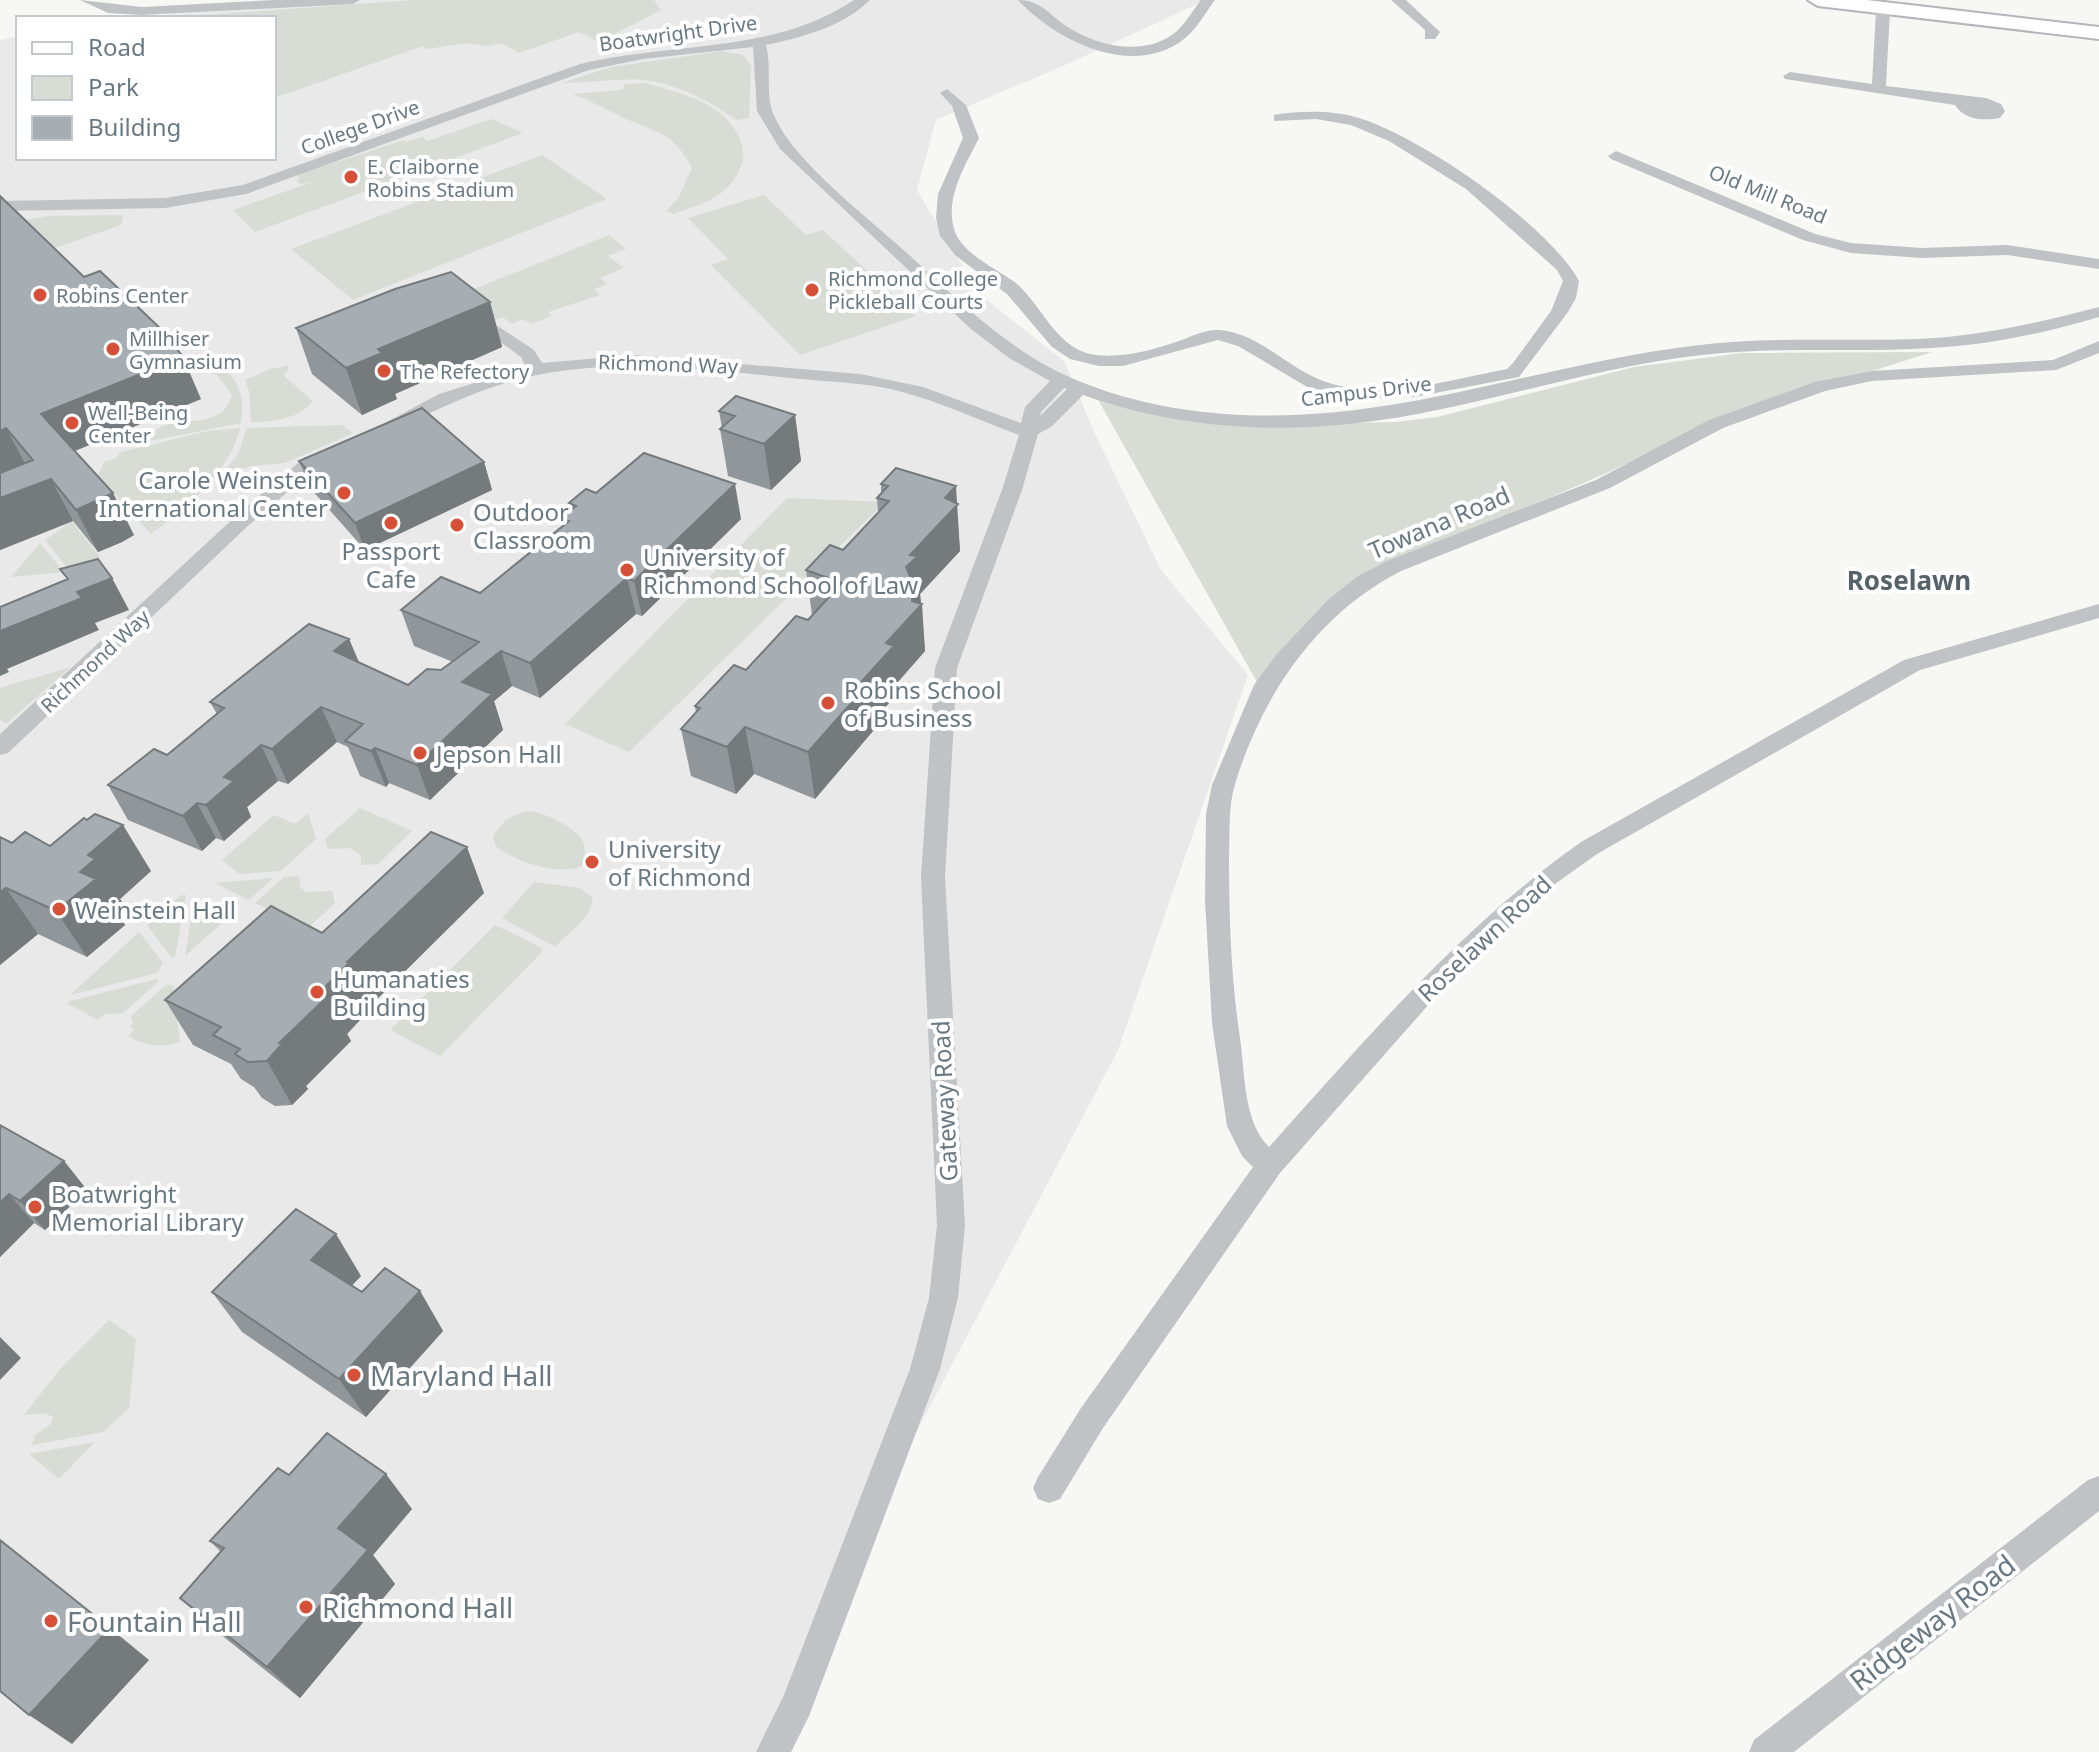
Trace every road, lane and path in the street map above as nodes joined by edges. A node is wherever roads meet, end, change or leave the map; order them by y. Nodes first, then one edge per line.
1 (87, 0) edge
2 (353, 0) edge
3 (863, 0) edge
4 (1025, 0) edge
5 (1208, 0) edge
6 (1398, 0) edge
7 (1818, 0) edge
8 (1883, 10) junction
9 (2099, 33) edge
10 (1430, 36) dead end
11 (758, 42) junction
12 (585, 67) joint
13 (1790, 76) dead end
14 (1879, 89) junction
15 (947, 93) dead end
16 (1960, 101) dead end
17 (1279, 118) dead end
18 (1616, 156) dead end
19 (0, 206) edge
20 (2099, 264) edge
21 (2099, 312) edge
22 (490, 326) dead end
23 (2099, 346) edge
24 (536, 369) junction
25 (1509, 381) junction
26 (1063, 386) junction
27 (983, 413) junction
28 (1027, 432) junction
29 (374, 433) edge
30 (346, 449) edge
31 (2099, 611) edge
32 (0, 747) edge
33 (1270, 1165) junction
34 (1049, 1488) dead end
35 (2099, 1491) edge
36 (773, 1752) edge
37 (1766, 1752) edge

1 - 2 street
3 - 11 street, Boatwright Drive
4 - 5 street
6 - 10 street
7 - 8 main road
8 - 9 main road
8 - 14 street
11 - 12 street, Boatwright Drive
11 - 26 street, Campus Drive
12 - 19 street, College Drive
13 - 14 street
14 - 16 street
15 - 25 street
17 - 25 street
18 - 20 street, Old Mill Road
21 - 25 street, Campus Drive
22 - 24 street
23 - 33 street, Towana Road
24 - 27 street, Richmond Way
24 - 29 street, Richmond Way
25 - 26 street, Campus Drive
26 - 27 street
26 - 28 street
26 - 28 street, Gateway Road
27 - 28 street, Richmond Way
28 - 36 street, Gateway Road
30 - 32 street, Richmond Way
31 - 33 street, Roselawn Road
33 - 34 street, Roselawn Road
35 - 37 street, Ridgeway Road

